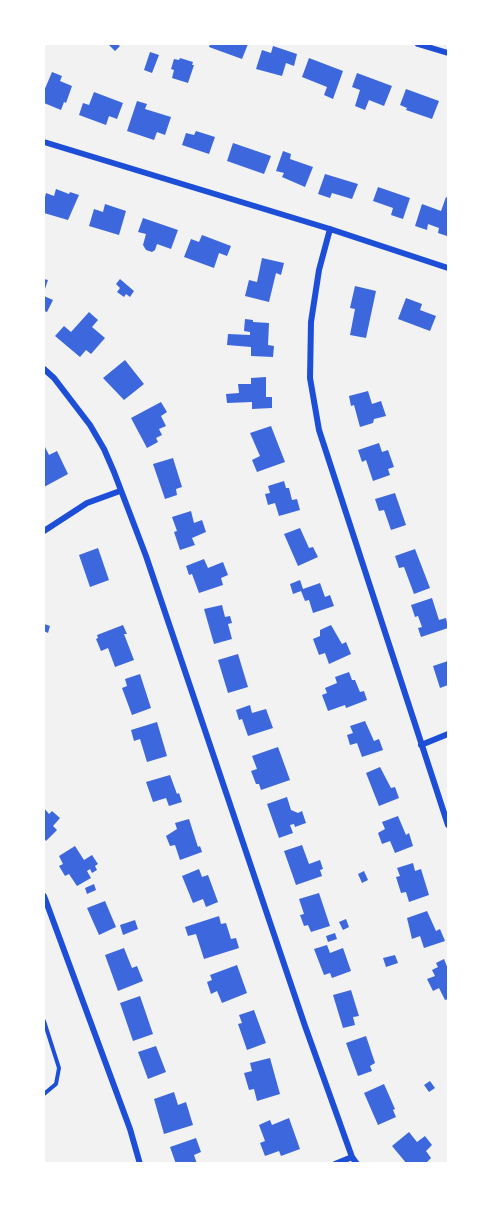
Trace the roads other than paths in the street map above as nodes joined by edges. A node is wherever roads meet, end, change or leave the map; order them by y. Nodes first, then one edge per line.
1 (418, 44) edge
2 (448, 53) edge
3 (44, 142) edge
4 (330, 230) junction
5 (448, 268) edge
6 (44, 369) edge
7 (120, 491) junction
8 (44, 531) edge
9 (448, 734) edge
10 (421, 745) junction
11 (448, 825) edge
12 (44, 896) edge
13 (44, 1021) edge
14 (44, 1095) edge
15 (352, 1157) junction
16 (140, 1164) edge
17 (335, 1164) edge
18 (357, 1164) edge

1 - 2 street
3 - 4 street
4 - 5 street
4 - 10 street
6 - 7 street
7 - 8 street
7 - 15 street
9 - 10 street
10 - 11 street
12 - 16 street
13 - 14 lane
15 - 17 street
15 - 18 street

